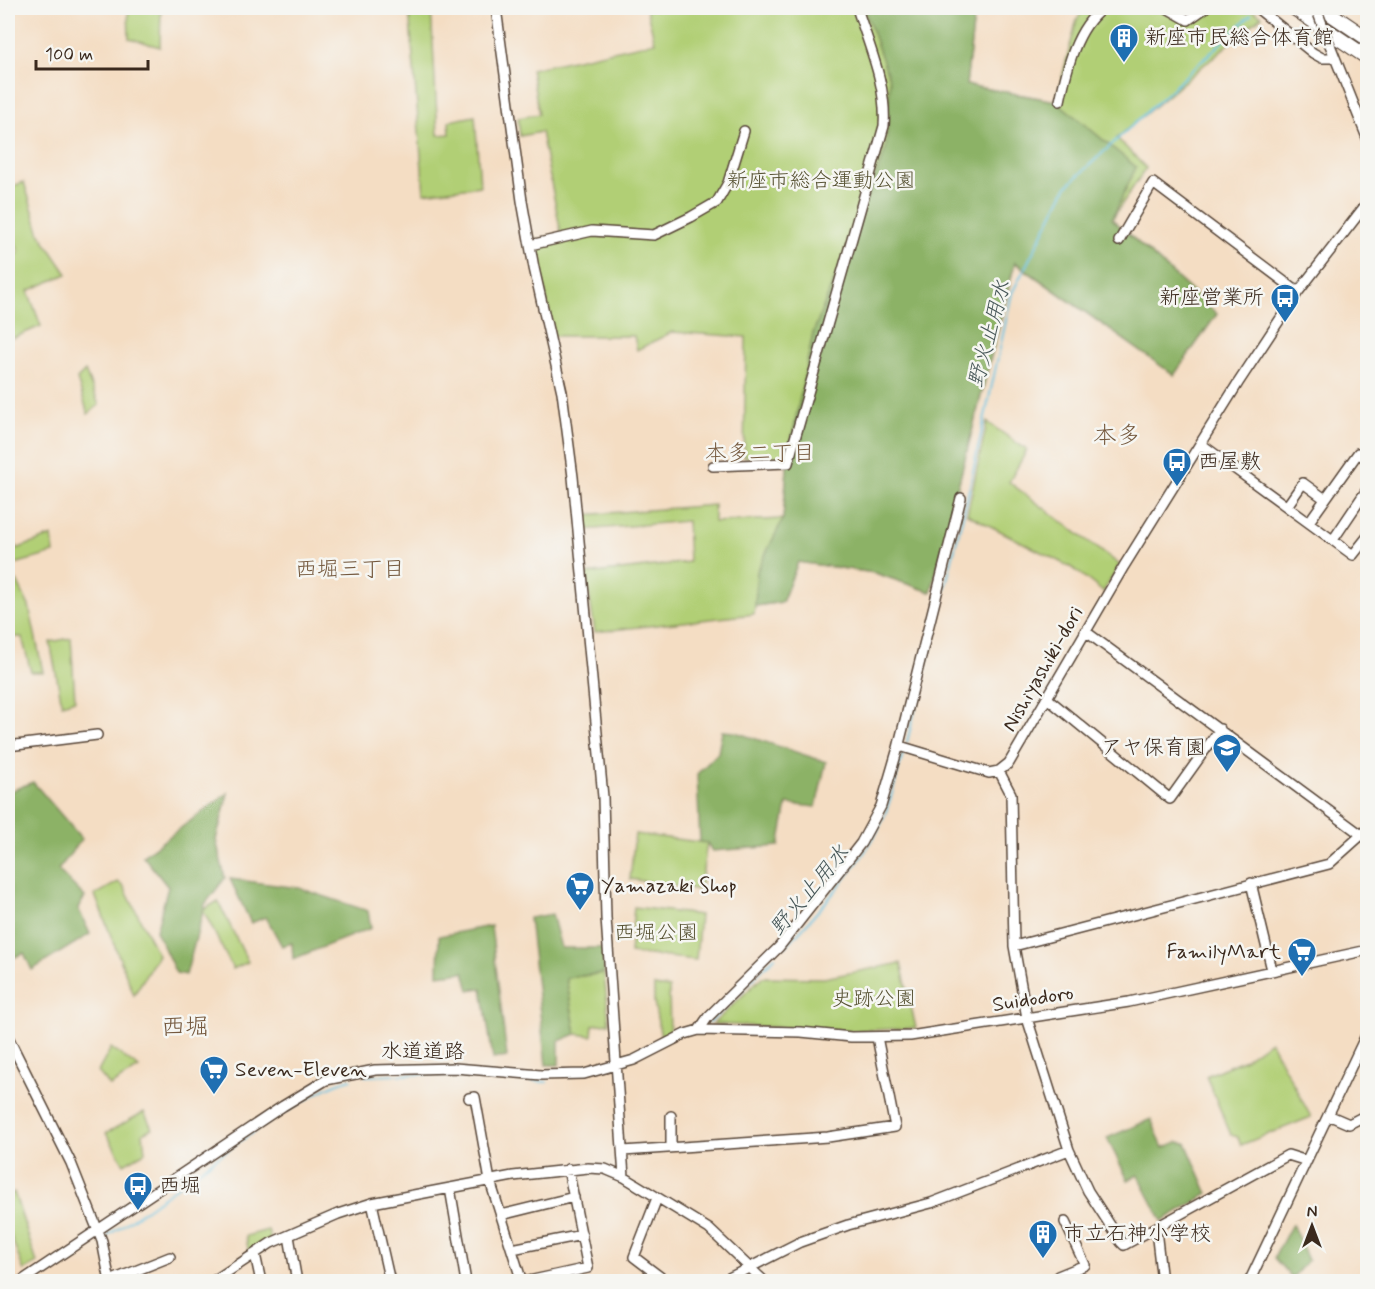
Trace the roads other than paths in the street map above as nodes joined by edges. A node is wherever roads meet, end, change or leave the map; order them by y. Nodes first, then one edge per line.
1 (496, 8) edge
2 (857, 8) edge
3 (1103, 8) edge
4 (1167, 8) edge
5 (1204, 8) edge
6 (1257, 8) edge
7 (1294, 8) edge
8 (1316, 8) edge
9 (1322, 8) edge
10 (1368, 39) edge
11 (1334, 58) junction
12 (1368, 58) edge
13 (1060, 100) dead end
14 (744, 131) dead end
15 (1368, 140) edge
16 (1368, 202) edge
17 (1119, 241) dead end
18 (530, 245) junction
19 (1298, 292) junction
20 (1201, 444) junction
21 (1368, 460) edge
22 (713, 466) dead end
23 (1368, 488) edge
24 (961, 498) dead end
25 (1325, 499) junction
26 (1287, 506) junction
27 (1308, 522) junction
28 (1368, 536) edge
29 (1333, 540) junction
30 (1085, 631) junction
31 (1047, 698) junction
32 (1220, 729) junction
33 (97, 735) dead end
34 (8, 746) edge
35 (897, 748) junction
36 (999, 771) junction
37 (1365, 832) edge
38 (1251, 883) junction
39 (1014, 946) junction
40 (1368, 950) edge
41 (1272, 970) junction
42 (1028, 1018) junction
43 (699, 1030) junction
44 (1368, 1030) edge
45 (8, 1037) edge
46 (877, 1037) junction
47 (616, 1066) junction
48 (469, 1098) dead end
49 (1368, 1114) edge
50 (1328, 1115) junction
51 (671, 1116) dead end
52 (671, 1147) junction
53 (1069, 1150) junction
54 (623, 1151) junction
55 (1307, 1161) junction
56 (568, 1169) junction
57 (624, 1177) junction
58 (490, 1181) junction
59 (450, 1188) junction
60 (574, 1197) junction
61 (657, 1198) junction
62 (372, 1203) junction
63 (501, 1215) junction
64 (1065, 1222) dead end
65 (99, 1230) junction
66 (1156, 1230) junction
67 (582, 1235) junction
68 (289, 1236) junction
69 (512, 1249) junction
70 (255, 1254) junction
71 (170, 1257) dead end
72 (752, 1267) junction
73 (20, 1281) edge
74 (110, 1281) edge
75 (212, 1281) edge
76 (261, 1281) edge
77 (297, 1281) edge
78 (390, 1281) edge
79 (466, 1281) edge
80 (523, 1281) edge
81 (667, 1281) edge
82 (721, 1281) edge
83 (765, 1281) edge
84 (1060, 1281) edge
85 (1162, 1281) edge
86 (1249, 1281) edge

1 - 18 street
2 - 22 street
3 - 13 street
4 - 5 street
6 - 11 street
7 - 12 highway
8 - 11 street, bridge
9 - 10 highway
11 - 15 street
14 - 18 street
16 - 19 street, Nishiyashiki-dori
17 - 19 street
18 - 47 street
19 - 20 street, Nishiyashiki-dori
20 - 26 street
20 - 30 street, Nishiyashiki-dori
21 - 25 street
23 - 29 street
24 - 35 street
25 - 26 street
25 - 27 street
26 - 27 street
27 - 29 street
28 - 29 street
30 - 31 street, Nishiyashiki-dori
30 - 32 street
31 - 32 street
31 - 36 street, Nishiyashiki-dori
32 - 37 street
33 - 34 street
35 - 36 street
35 - 43 street
36 - 39 street
37 - 38 street
38 - 39 street
38 - 41 street
39 - 42 street
40 - 41 street, Suidodoro
41 - 42 street, Suidodoro
42 - 46 street, Suidodoro
42 - 53 street
43 - 46 street, Suidodoro
43 - 47 street, 水道道路
44 - 50 street
45 - 65 street
46 - 52 street
47 - 54 street
47 - 65 street, 水道道路
48 - 58 street
49 - 50 street
50 - 55 street
51 - 52 street
52 - 54 street
53 - 66 street
53 - 72 street
54 - 57 street
55 - 66 street
55 - 86 street
56 - 57 street
56 - 58 street
56 - 60 street
57 - 61 street
58 - 59 street
58 - 63 street
59 - 62 street
59 - 79 street
60 - 63 street
60 - 67 street
61 - 72 street
61 - 81 street
62 - 68 street
62 - 78 street
63 - 69 street
64 - 84 street
65 - 73 street, 水道道路
65 - 74 street
66 - 85 street
67 - 69 street
67 - 80 street
68 - 70 street
68 - 77 street
69 - 80 street
70 - 75 street
70 - 76 street
71 - 74 street
72 - 82 street
72 - 83 street

